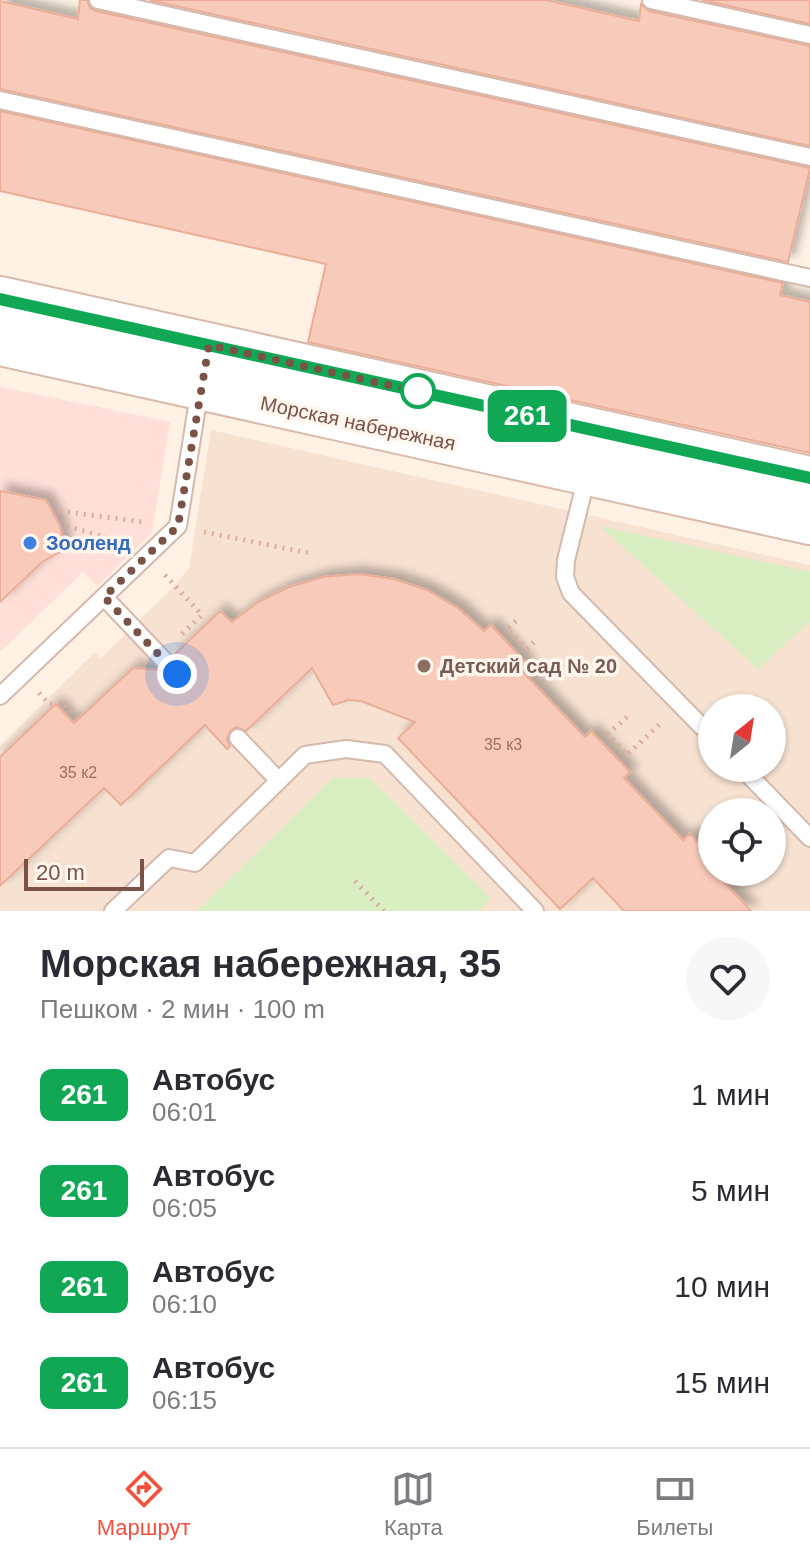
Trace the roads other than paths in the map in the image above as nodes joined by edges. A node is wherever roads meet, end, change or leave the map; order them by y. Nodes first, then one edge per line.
1 (98, 0) edge
2 (651, 0) edge
3 (810, 35) edge
4 (0, 100) edge
5 (810, 157) edge
6 (810, 278) edge
7 (0, 299) edge
8 (0, 343) edge
9 (204, 366) junction
10 (591, 452) junction
11 (810, 479) edge
12 (810, 522) edge
13 (104, 597) junction
14 (177, 674) dead end
15 (0, 696) edge
16 (698, 723) edge
17 (238, 738) dead end
18 (279, 781) junction
19 (756, 782) edge
20 (810, 838) edge
21 (113, 911) edge
22 (535, 911) edge

1 - 5 lane
2 - 3 lane
4 - 6 lane
7 - 9 street
8 - 9 street
9 - 10 street
9 - 13 lane
10 - 11 street
10 - 12 street
10 - 16 lane
13 - 14 lane
13 - 15 lane
17 - 18 lane
18 - 21 lane
18 - 22 lane
19 - 20 lane

